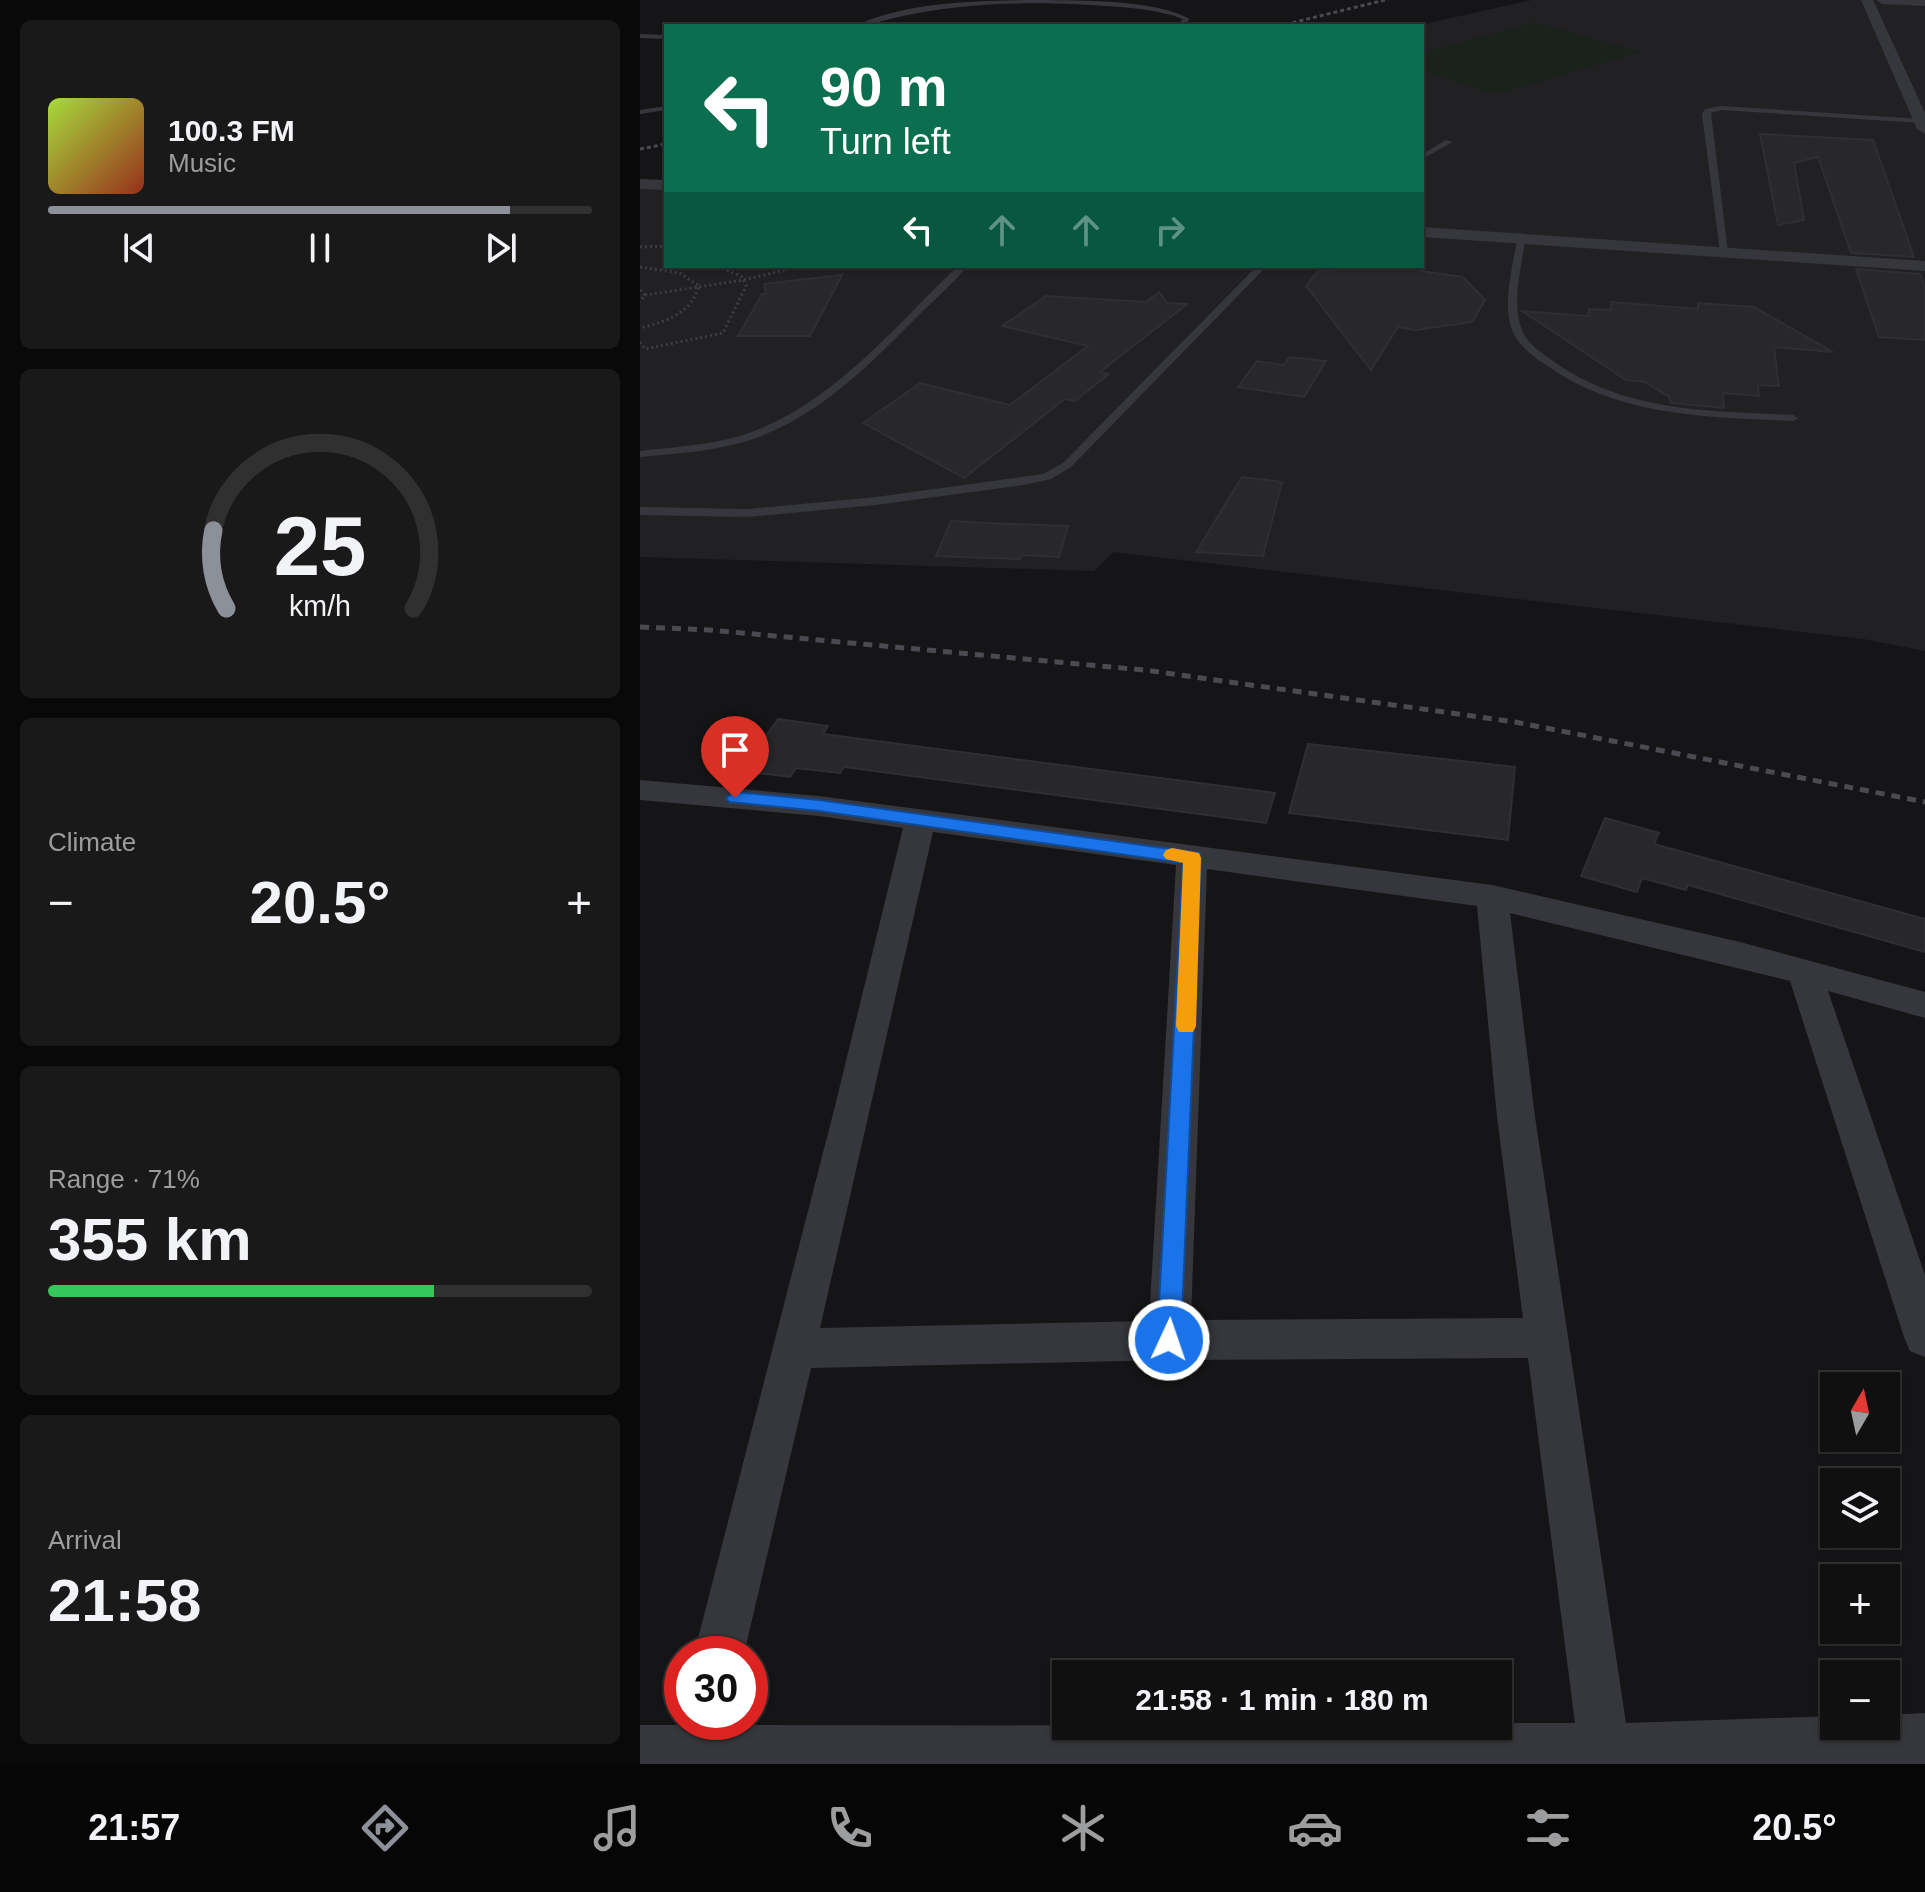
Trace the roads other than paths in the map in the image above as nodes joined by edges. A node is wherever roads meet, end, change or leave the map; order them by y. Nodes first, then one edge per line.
1 (1867, 0) edge
2 (1882, 0) edge
3 (1131, 2) edge
4 (1925, 2) edge
5 (866, 24) edge
6 (1181, 24) edge
7 (640, 36) edge
8 (664, 37) edge
9 (664, 99) edge
10 (640, 102) edge
11 (664, 108) edge
12 (640, 112) edge
13 (1923, 125) edge
14 (1449, 142) dead end
15 (1424, 156) edge
16 (640, 184) edge
17 (664, 185) edge
18 (1424, 232) edge
19 (1521, 239) junction
20 (1724, 252) junction
21 (1925, 266) edge
22 (961, 268) edge
23 (1260, 268) edge
24 (1793, 418) dead end
25 (640, 454) edge
26 (640, 511) edge
27 (644, 798) edge
28 (920, 820) junction
29 (1192, 858) junction
30 (1492, 897) junction
31 (1804, 971) junction
32 (1925, 1005) edge
33 (1925, 1337) edge
34 (1547, 1338) junction
35 (1169, 1340) junction
36 (792, 1349) junction
37 (723, 1636) edge
38 (1925, 1739) edge
39 (697, 1746) edge
40 (1604, 1749) junction
41 (640, 1751) edge

1 - 13 street
2 - 4 street
3 - 5 lane
3 - 6 lane
7 - 8 lane
9 - 10 lane
11 - 12 lane
13 - 20 lane
14 - 15 lane
16 - 17 street
18 - 19 street
19 - 20 street
19 - 24 lane
20 - 21 street
22 - 25 lane
23 - 26 lane
27 - 28 street
28 - 29 street
28 - 36 street
29 - 30 street
29 - 35 street
30 - 31 street
30 - 34 street
31 - 32 street
31 - 33 street
34 - 35 street
34 - 40 street
35 - 36 street
36 - 37 street
38 - 40 street
39 - 40 street
39 - 41 street

